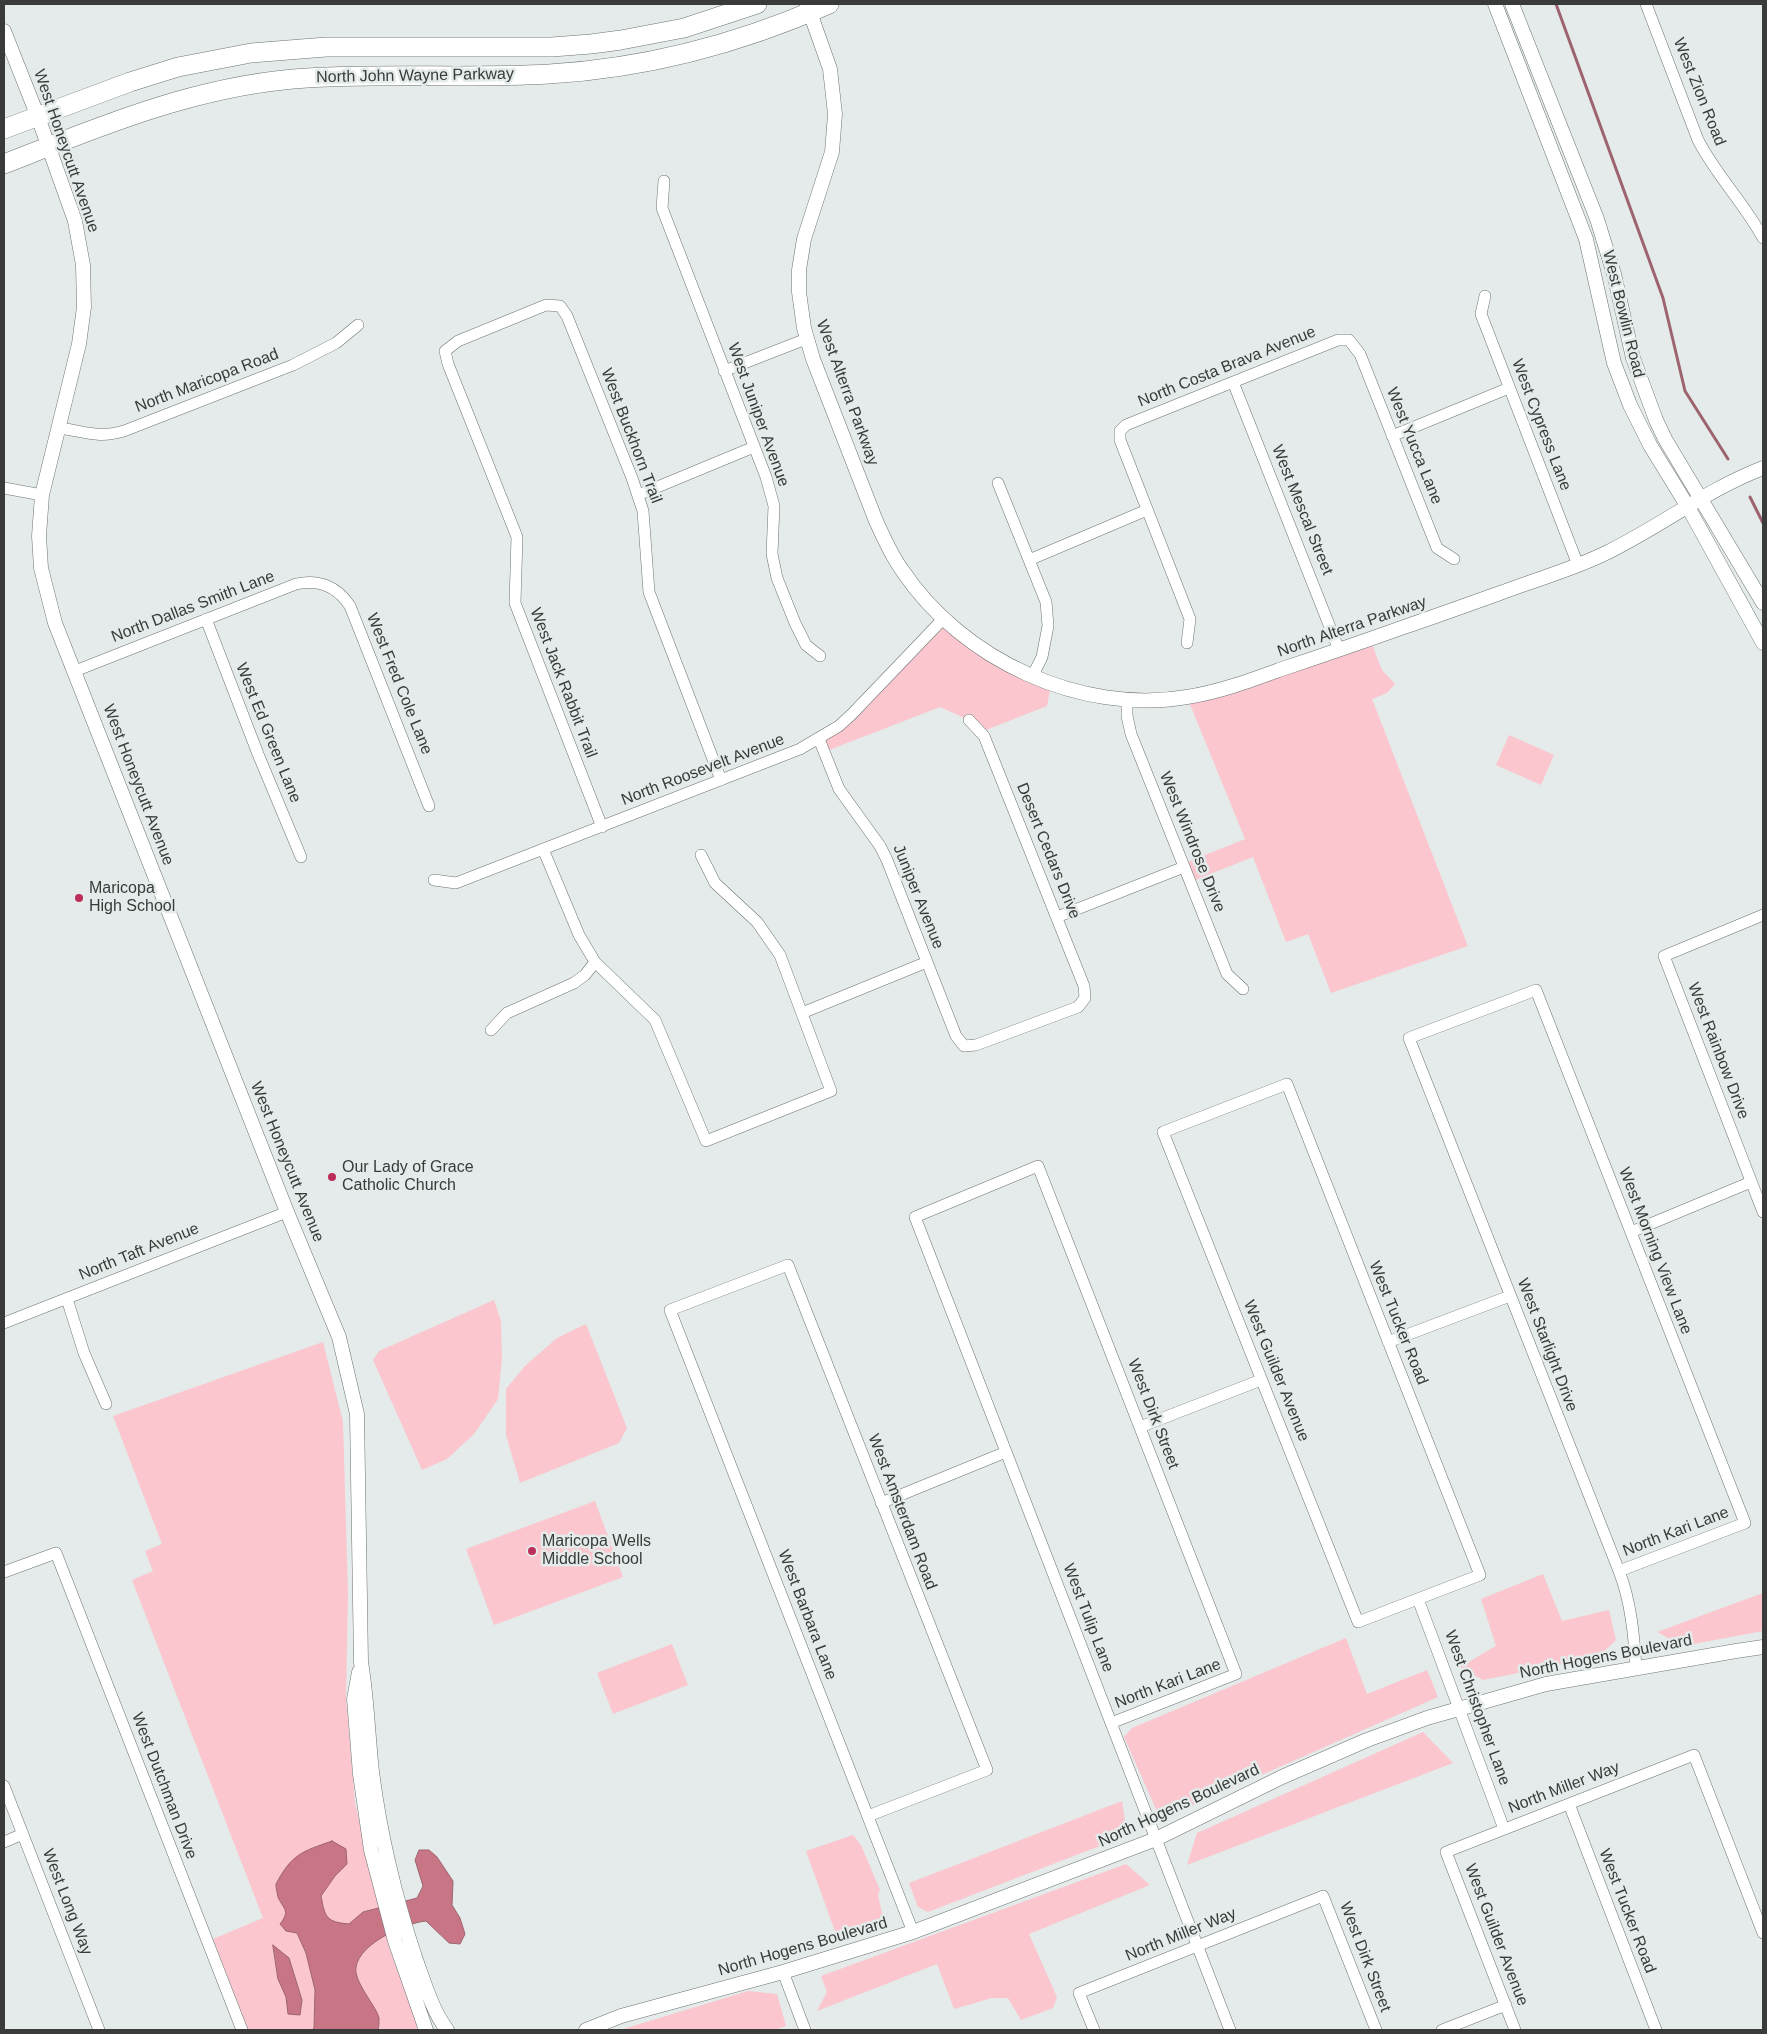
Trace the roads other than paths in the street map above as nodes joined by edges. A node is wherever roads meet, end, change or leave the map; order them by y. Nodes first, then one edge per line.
1 (757, 4) edge
2 (829, 4) edge
3 (1495, 4) edge
4 (1512, 4) edge
5 (1646, 4) edge
6 (809, 8) edge
7 (4, 31) edge
8 (38, 117) junction
9 (4, 129) edge
10 (48, 146) junction
11 (4, 164) edge
12 (664, 181) dead end
13 (1759, 222) edge
14 (1763, 238) edge
15 (1485, 296) dead end
16 (358, 325) dead end
17 (806, 339) junction
18 (1349, 340) joint
19 (446, 351) joint
20 (724, 371) junction
21 (1233, 382) junction
22 (1510, 388) junction
23 (58, 428) junction
24 (1392, 436) junction
25 (754, 447) junction
26 (1763, 468) edge
27 (998, 483) dead end
28 (4, 488) edge
29 (42, 495) junction
30 (638, 495) junction
31 (1702, 499) junction
32 (1688, 507) junction
33 (1147, 510) junction
34 (1454, 559) dead end
35 (1029, 560) junction
36 (1578, 565) junction
37 (325, 584) joint
38 (1763, 603) edge
39 (944, 618) junction
40 (206, 620) junction
41 (1186, 643) dead end
42 (1763, 644) edge
43 (1339, 650) junction
44 (820, 656) dead end
45 (75, 671) junction
46 (1032, 677) junction
47 (1127, 700) junction
48 (969, 720) dead end
49 (819, 739) junction
50 (721, 780) junction
51 (429, 806) dead end
52 (602, 826) junction
53 (543, 849) junction
54 (701, 855) dead end
55 (301, 857) dead end
56 (1184, 867) junction
57 (434, 880) dead end
58 (1763, 915) edge
59 (1056, 916) junction
60 (596, 962) junction
61 (927, 962) junction
62 (1244, 989) dead end
63 (802, 1013) junction
64 (491, 1030) dead end
65 (1409, 1038) joint
66 (964, 1046) joint
67 (1163, 1132) joint
68 (1751, 1182) junction
69 (287, 1212) junction
70 (1763, 1212) edge
71 (915, 1217) joint
72 (1631, 1232) junction
73 (788, 1265) joint
74 (1510, 1296) junction
75 (67, 1299) junction
76 (4, 1323) edge
77 (1388, 1342) junction
78 (1261, 1380) junction
79 (106, 1404) dead end
80 (1140, 1427) junction
81 (1006, 1452) junction
82 (881, 1502) junction
83 (1745, 1523) joint
84 (1619, 1571) junction
85 (4, 1572) edge
86 (1418, 1599) junction
87 (1763, 1648) edge
88 (1636, 1668) junction
89 (1236, 1674) joint
90 (1459, 1708) junction
91 (1111, 1723) junction
92 (4, 1786) edge
93 (1569, 1804) junction
94 (868, 1816) junction
95 (1504, 1829) junction
96 (23, 1834) junction
97 (1156, 1839) junction
98 (4, 1842) edge
99 (1446, 1852) joint
100 (388, 1892) junction
101 (1323, 1896) joint
102 (914, 1932) junction
103 (1763, 1933) edge
104 (1197, 1946) junction
105 (783, 1972) junction
106 (1506, 2005) junction
107 (99, 2030) edge
108 (242, 2030) edge
109 (426, 2030) edge
110 (447, 2030) edge
111 (586, 2030) edge
112 (806, 2030) edge
113 (1094, 2030) edge
114 (1230, 2030) edge
115 (1376, 2030) edge
116 (1442, 2030) edge
117 (1515, 2030) edge
118 (1656, 2030) edge

1 - 8 highway, North John Wayne Parkway
2 - 6 highway, North John Wayne Parkway
3 - 32 street, West Bowlin Road
4 - 31 street, West Bowlin Road
5 - 13 street, West Zion Road
6 - 10 highway, North John Wayne Parkway
6 - 17 street, West Alterra Parkway
7 - 8 street, West Honeycutt Avenue
8 - 9 highway, North John Wayne Parkway
8 - 10 street, West Honeycutt Avenue
10 - 11 highway, North John Wayne Parkway
10 - 23 street, West Honeycutt Avenue
12 - 20 street, West Juniper Avenue
13 - 14 street, West Zion Road
15 - 22 street, West Cypress Lane
16 - 23 street, North Maricopa Road
17 - 20 street
17 - 39 street, West Alterra Parkway
18 - 21 street, North Costa Brava Avenue
18 - 24 street, West Yucca Lane
19 - 30 street, West Buckhorn Trail
19 - 52 street, West Jack Rabbit Trail
20 - 25 street, West Juniper Avenue
21 - 33 street, North Costa Brava Avenue
21 - 43 street, West Mescal Street
22 - 24 street
22 - 36 street, West Cypress Lane
23 - 29 street, West Honeycutt Avenue
24 - 34 street, West Yucca Lane
25 - 30 street
25 - 44 street, West Juniper Avenue
26 - 31 street, North Alterra Parkway
27 - 35 street
28 - 29 street
29 - 45 street, West Honeycutt Avenue
30 - 50 street, West Buckhorn Trail
31 - 32 street, North Alterra Parkway
31 - 38 street, West Bowlin Road
32 - 36 street, North Alterra Parkway
32 - 42 street, West Bowlin Road
33 - 35 street
33 - 41 street
35 - 46 street
36 - 43 street, North Alterra Parkway
37 - 40 street, North Dallas Smith Lane
37 - 51 street, West Fred Cole Lane
39 - 46 street, North Alterra Parkway
39 - 49 street, North Roosevelt Avenue
40 - 45 street, North Dallas Smith Lane
40 - 55 street, West Ed Green Lane
43 - 47 street, North Alterra Parkway
45 - 69 street, West Honeycutt Avenue
46 - 47 street, North Alterra Parkway
47 - 56 street, West Windrose Drive
48 - 59 street, Desert Cedars Drive
49 - 50 street, North Roosevelt Avenue
49 - 61 street, Juniper Avenue
50 - 52 street, North Roosevelt Avenue
52 - 53 street, North Roosevelt Avenue
53 - 57 street, North Roosevelt Avenue
53 - 60 street
54 - 63 street
56 - 59 street
56 - 62 street, West Windrose Drive
58 - 68 street, West Rainbow Drive
59 - 66 street, Desert Cedars Drive
60 - 63 street
60 - 64 street
61 - 63 street
61 - 66 street, Juniper Avenue
65 - 72 street, West Morning View Lane
65 - 74 street, West Starlight Drive
67 - 77 street, West Tucker Road
67 - 78 street, West Guilder Avenue
68 - 70 street, West Rainbow Drive
68 - 72 street
69 - 75 street, North Taft Avenue
69 - 100 street, West Honeycutt Avenue
71 - 80 street, West Dirk Street
71 - 81 street, West Tulip Lane
72 - 83 street, West Morning View Lane
73 - 82 street, West Amsterdam Road
73 - 94 street, West Barbara Lane
74 - 77 street
74 - 84 street, West Starlight Drive
75 - 76 street, North Taft Avenue
75 - 79 street
77 - 86 street, West Tucker Road
78 - 80 street
78 - 86 street, West Guilder Avenue
80 - 89 street, West Dirk Street
81 - 82 street
81 - 91 street, West Tulip Lane
82 - 94 street, West Amsterdam Road
83 - 84 street, North Kari Lane
84 - 88 street, West Starlight Drive
85 - 108 street, West Dutchman Drive
86 - 90 street, West Christopher Lane
87 - 88 street, North Hogens Boulevard
88 - 90 street, North Hogens Boulevard
89 - 91 street, North Kari Lane
90 - 95 street, West Christopher Lane
90 - 97 street, North Hogens Boulevard
91 - 97 street, West Tulip Lane
92 - 96 street, West Long Way
93 - 95 street, North Miller Way
93 - 103 street, North Miller Way
93 - 118 street, West Tucker Road
94 - 102 street, West Barbara Lane
95 - 99 street, North Miller Way
96 - 98 street
96 - 107 street, West Long Way
97 - 102 street, North Hogens Boulevard
97 - 104 street, West Tulip Lane
99 - 106 street, West Guilder Avenue
100 - 109 street, West Honeycutt Avenue
100 - 110 street, West Honeycutt Avenue
101 - 104 street, North Miller Way
101 - 115 street, West Dirk Street
102 - 105 street, North Hogens Boulevard
104 - 113 street, North Miller Way
104 - 114 street, West Tulip Lane
105 - 111 street, North Hogens Boulevard
105 - 112 street
106 - 116 street
106 - 117 street, West Guilder Avenue

